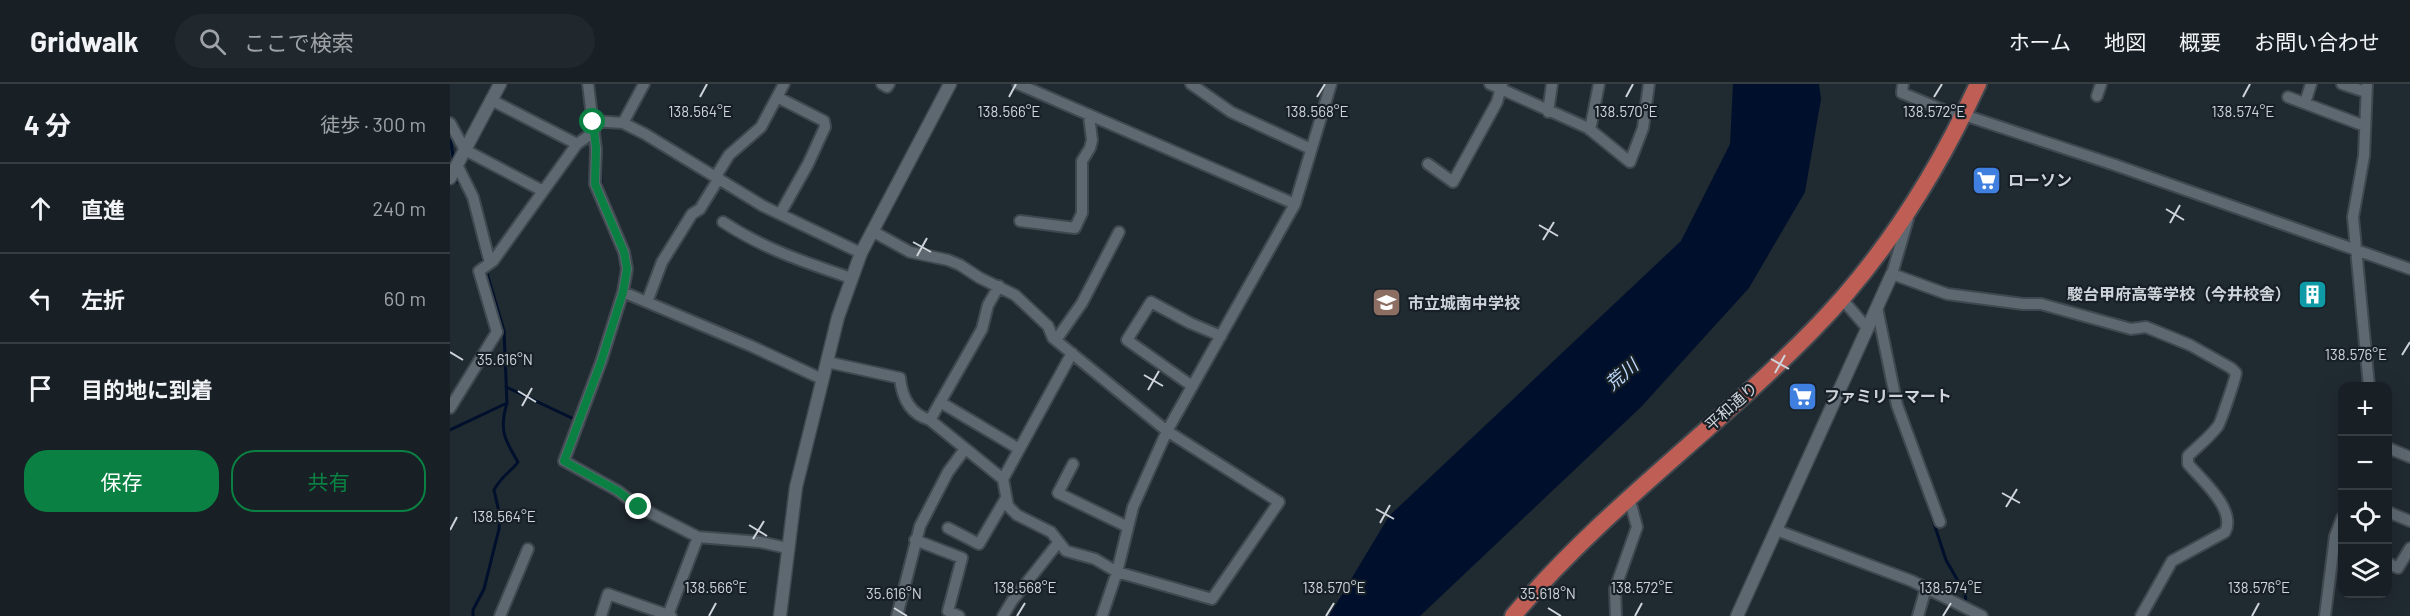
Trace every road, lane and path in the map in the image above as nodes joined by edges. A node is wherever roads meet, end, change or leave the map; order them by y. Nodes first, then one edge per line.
1 (499, 84) edge
2 (588, 84) edge
3 (784, 84) edge
4 (882, 84) edge
5 (889, 84) edge
6 (950, 84) edge
7 (1018, 84) edge
8 (1191, 84) edge
9 (1331, 84) edge
10 (1490, 84) edge
11 (1552, 84) edge
12 (1599, 84) edge
13 (1649, 84) edge
14 (1903, 84) edge
15 (1978, 84) edge
16 (2101, 84) edge
17 (2311, 84) edge
18 (2342, 84) edge
19 (640, 85) edge
20 (1502, 87) edge
21 (2367, 88) edge
22 (2097, 96) dead end
23 (777, 97) junction
24 (2288, 97) dead end
25 (491, 100) junction
26 (2305, 104) junction
27 (1548, 112) junction
28 (1964, 115) junction
29 (1089, 116) junction
30 (450, 123) edge
31 (623, 123) junction
32 (2365, 126) junction
33 (593, 127) junction
34 (1590, 130) junction
35 (577, 144) junction
36 (1311, 149) junction
37 (465, 150) junction
38 (1428, 164) dead end
39 (453, 172) edge
40 (718, 177) junction
41 (543, 191) junction
42 (1295, 204) junction
43 (1910, 210) junction
44 (780, 214) junction
45 (1020, 220) dead end
46 (723, 222) dead end
47 (872, 231) junction
48 (1119, 231) dead end
49 (2355, 249) junction
50 (861, 254) junction
51 (489, 263) junction
52 (2410, 269) edge
53 (1892, 274) junction
54 (850, 278) junction
55 (999, 286) junction
56 (623, 292) junction
57 (1842, 299) junction
58 (647, 302) junction
59 (1877, 308) junction
60 (1868, 329) junction
61 (1221, 336) junction
62 (1056, 340) junction
63 (1072, 353) junction
64 (827, 362) junction
65 (822, 379) junction
66 (2368, 382) edge
67 (1192, 386) junction
68 (940, 402) junction
69 (450, 408) edge
70 (930, 420) junction
71 (1167, 430) junction
72 (965, 448) junction
73 (1019, 449) junction
74 (2392, 450) edge
75 (2410, 457) edge
76 (1073, 464) dead end
77 (1003, 479) junction
78 (1629, 497) junction
79 (1006, 498) junction
80 (2392, 514) edge
81 (2410, 521) edge
82 (1940, 522) dead end
83 (1128, 527) junction
84 (948, 528) dead end
85 (1776, 530) junction
86 (698, 537) junction
87 (915, 540) junction
88 (2338, 541) edge
89 (1058, 543) junction
90 (787, 548) junction
91 (2410, 548) edge
92 (528, 549) dead end
93 (2392, 565) edge
94 (1116, 572) junction
95 (1926, 588) junction
96 (500, 616) edge
97 (601, 616) edge
98 (670, 616) edge
99 (780, 616) edge
100 (897, 616) edge
101 (959, 616) edge
102 (1003, 616) edge
103 (1101, 616) edge
104 (1513, 616) edge
105 (1616, 616) edge
106 (1737, 616) edge
107 (1918, 616) edge
108 (1982, 616) edge
109 (2140, 616) edge
110 (2325, 616) edge

1 - 25 street
2 - 33 street
3 - 23 street
4 - 5 street
6 - 47 street
7 - 29 street
8 - 36 street
9 - 36 street
10 - 20 street
11 - 27 street
12 - 34 street
13 - 34 street
14 - 28 street
15 - 28 highway, 平和通り
16 - 22 street
17 - 26 street
18 - 21 street
19 - 31 street
20 - 27 street
20 - 38 street
21 - 32 street
23 - 40 street
23 - 44 street
24 - 26 street
25 - 35 street
25 - 37 street
26 - 32 street
27 - 34 street
28 - 43 highway, 平和通り
28 - 49 street
29 - 42 street
29 - 45 street
30 - 37 street
31 - 33 street
31 - 40 street
32 - 49 street
33 - 35 street
33 - 56 street
35 - 41 street
36 - 42 street
37 - 39 street
37 - 41 street
39 - 51 street
40 - 44 street
40 - 58 street
41 - 51 street
42 - 61 street
43 - 53 street
43 - 57 highway, 平和通り
44 - 50 street
46 - 54 street
47 - 50 street
47 - 55 street
48 - 62 street
49 - 52 street
49 - 66 street
50 - 54 street
51 - 69 street
53 - 59 street
53 - 109 street
54 - 64 street
55 - 62 street
55 - 68 street
56 - 58 street
56 - 86 street
57 - 60 street
57 - 78 highway, 平和通り
58 - 65 street
59 - 60 street
59 - 82 street
60 - 85 street
61 - 67 street
61 - 67 street
62 - 63 street
63 - 71 street
63 - 73 street
64 - 65 street
64 - 70 street
65 - 90 street
67 - 71 street
68 - 70 street
68 - 73 street
70 - 72 street
71 - 83 street
71 - 94 street
72 - 77 street
72 - 87 street
73 - 77 street
74 - 75 street
76 - 83 street
77 - 79 street
78 - 104 highway, 平和通り
78 - 105 street
79 - 84 street
79 - 89 street
80 - 81 street
83 - 94 street
85 - 95 street
85 - 106 street
86 - 90 street
86 - 98 street
87 - 100 street
87 - 101 street
88 - 110 street
89 - 94 street
89 - 102 street
90 - 99 street
91 - 93 street
92 - 96 street
94 - 103 street
95 - 107 street
95 - 108 street
97 - 98 street

